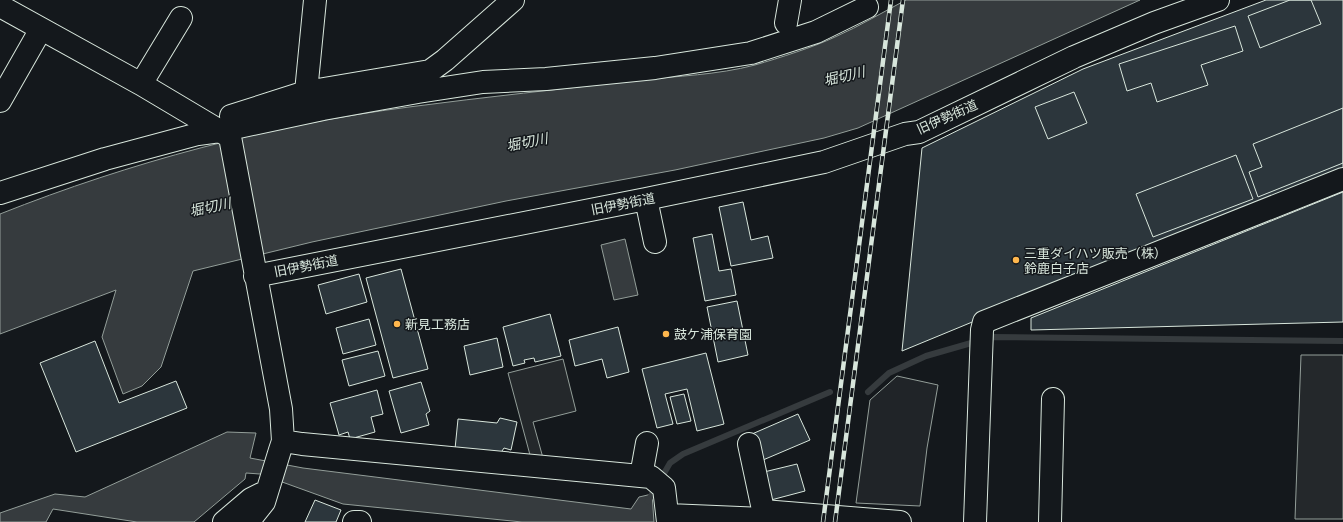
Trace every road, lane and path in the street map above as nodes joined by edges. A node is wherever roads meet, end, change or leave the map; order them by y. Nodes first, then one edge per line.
1 (315, 0) edge
2 (514, 0) edge
3 (790, 0) edge
4 (1218, 0) edge
5 (0, 6) edge
6 (867, 7) dead end
7 (181, 18) dead end
8 (786, 23) dead end
9 (41, 29) junction
10 (140, 84) junction
11 (306, 92) junction
12 (0, 101) edge
13 (220, 131) junction
14 (1343, 179) edge
15 (0, 194) edge
16 (646, 199) junction
17 (655, 242) dead end
18 (255, 276) junction
19 (1054, 399) dead end
20 (647, 443) dead end
21 (749, 444) dead end
22 (282, 446) junction
23 (652, 480) junction
24 (268, 486) junction
25 (763, 511) junction
26 (668, 519) edge
27 (224, 522) edge
28 (248, 522) edge
29 (354, 522) edge
30 (360, 522) edge
31 (900, 522) edge
32 (904, 522) edge
33 (975, 522) edge
34 (1050, 522) edge

1 - 11 street
2 - 11 street
3 - 8 street
4 - 16 street, 旧伊勢街道
5 - 9 street
6 - 13 street
7 - 10 street
9 - 10 street
9 - 12 street
10 - 13 street
11 - 13 street
13 - 15 street
13 - 18 street
14 - 33 street
16 - 17 street
16 - 18 street, 旧伊勢街道
18 - 22 street, 旧伊勢街道
19 - 34 street
20 - 23 street
21 - 25 street
22 - 23 street
22 - 24 street, 旧伊勢街道
23 - 26 street
24 - 27 street
24 - 28 street, 旧伊勢街道
25 - 26 street
25 - 31 street
29 - 30 street
31 - 32 street

